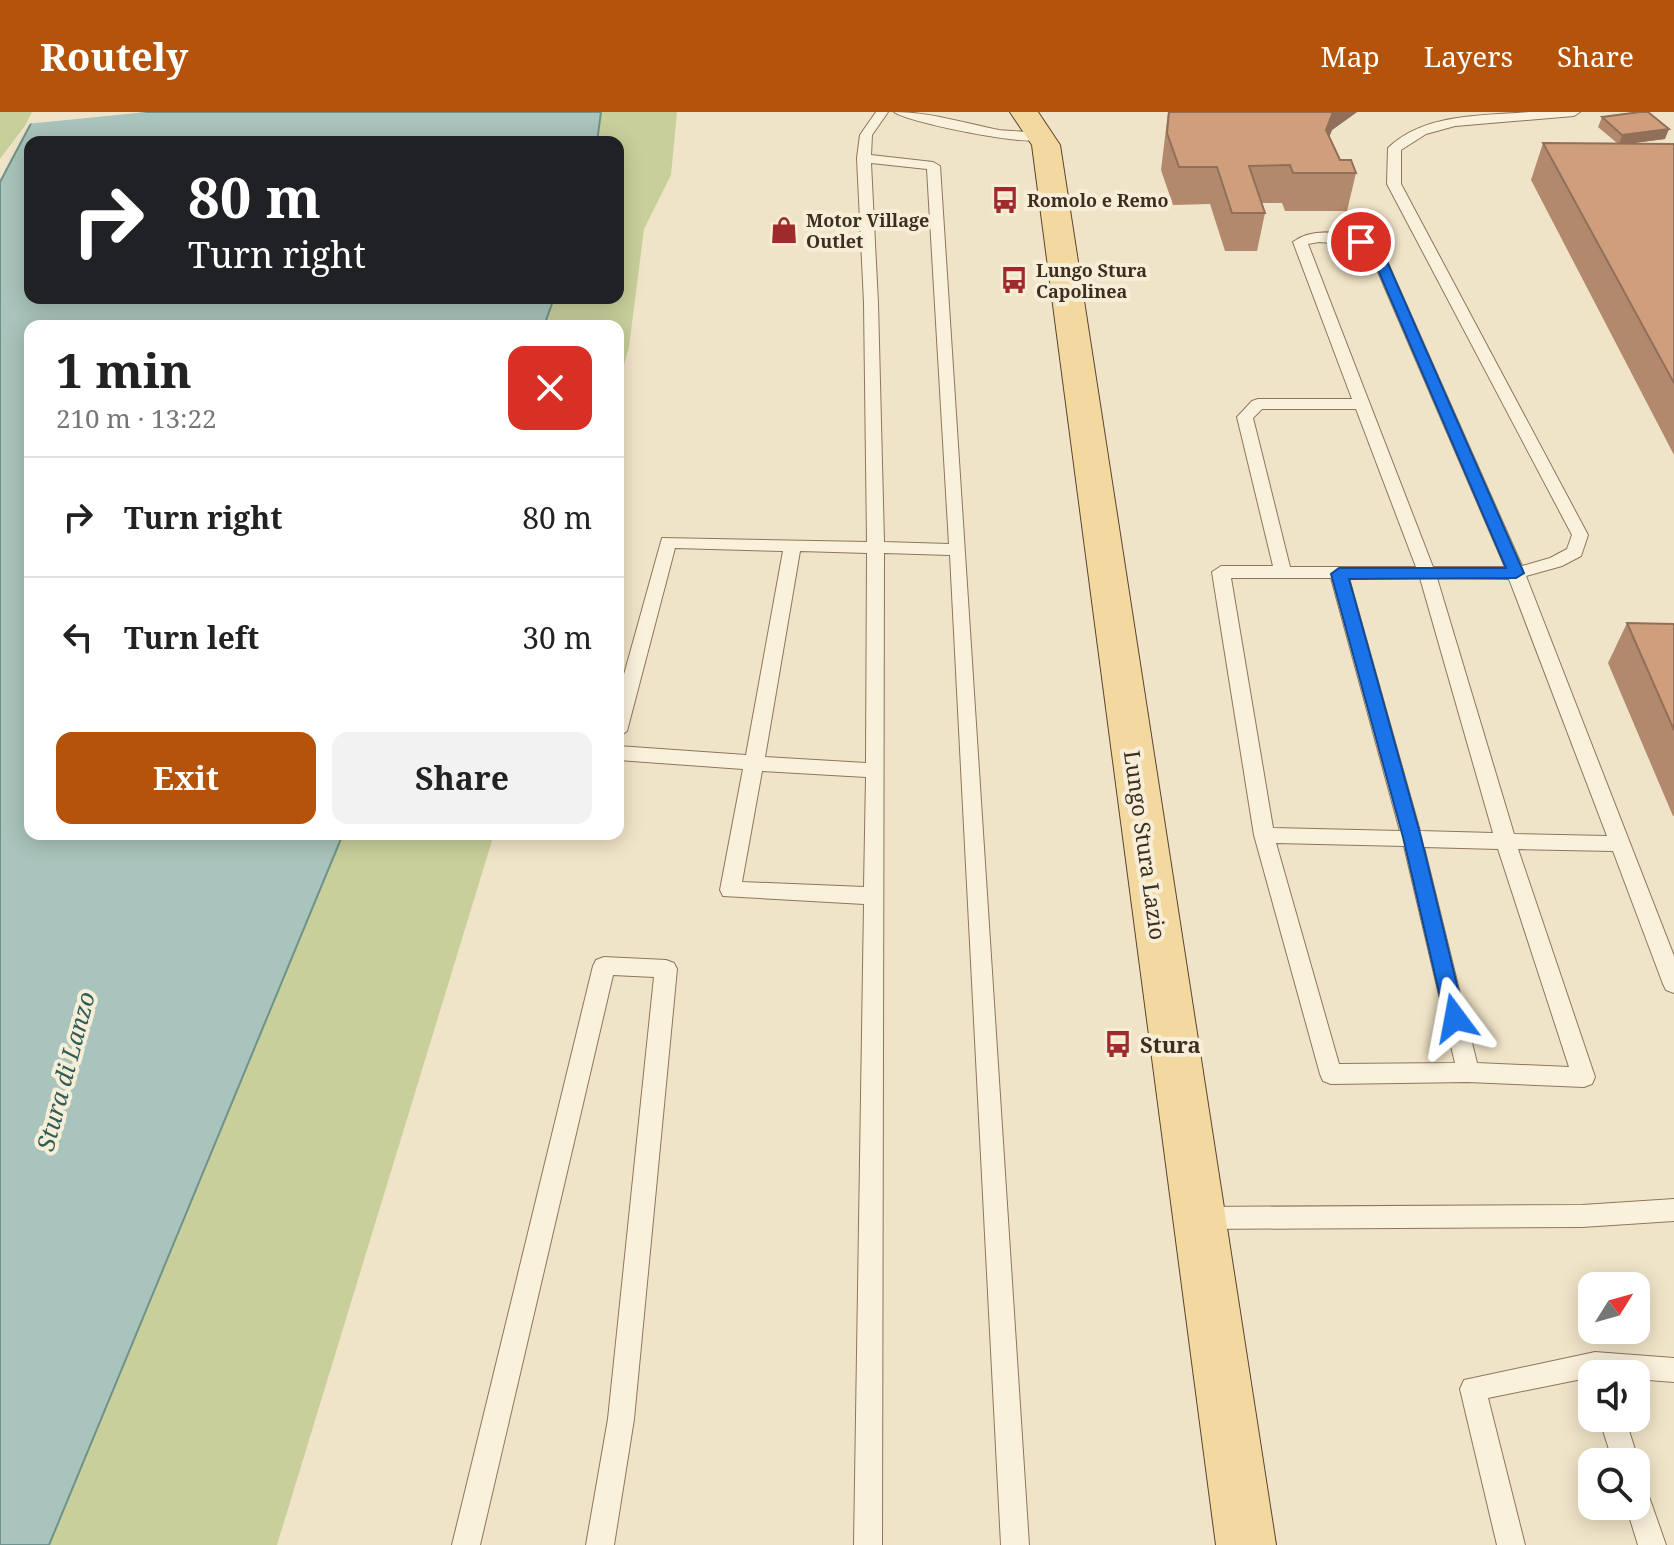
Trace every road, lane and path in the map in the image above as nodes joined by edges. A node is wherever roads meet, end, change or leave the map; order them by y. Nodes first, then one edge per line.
1 (882, 112) edge
2 (900, 112) edge
3 (1024, 112) edge
4 (1574, 112) edge
5 (1060, 117) dead end
6 (1043, 142) junction
7 (864, 158) junction
8 (1362, 404) junction
9 (793, 544) junction
10 (875, 545) junction
11 (958, 550) junction
12 (1283, 573) junction
13 (1516, 573) junction
14 (1339, 574) junction
15 (1427, 574) junction
16 (624, 708) edge
17 (624, 753) edge
18 (754, 763) junction
19 (876, 771) junction
20 (1264, 835) junction
21 (1412, 837) junction
22 (1506, 842) junction
23 (1621, 844) junction
24 (875, 896) junction
25 (1674, 984) edge
26 (1468, 1072) junction
27 (1674, 1210) edge
28 (1198, 1218) junction
29 (1650, 1371) edge
30 (1578, 1372) edge
31 (1673, 1372) edge
32 (1644, 1520) edge
33 (466, 1545) edge
34 (600, 1545) edge
35 (868, 1545) edge
36 (1015, 1545) edge
37 (1246, 1545) edge
38 (1511, 1545) edge
39 (1652, 1545) edge

1 - 7 lane
2 - 6 lane
3 - 6 main road, Lungo Stura Lazio
4 - 13 lane
5 - 6 main road
6 - 28 main road, Lungo Stura Lazio
7 - 10 lane
7 - 11 lane
8 - 12 lane
8 - 13 lane
8 - 15 lane
9 - 10 lane
9 - 16 lane
9 - 18 lane
10 - 11 lane
10 - 19 lane
11 - 36 lane
12 - 14 lane
12 - 20 lane
13 - 15 lane
13 - 23 lane
14 - 15 lane
14 - 21 lane
15 - 22 lane
17 - 18 lane
18 - 19 lane
18 - 24 lane
19 - 24 lane
20 - 21 lane
20 - 26 lane
21 - 22 lane
21 - 26 lane
22 - 23 lane
22 - 26 lane
23 - 25 lane
24 - 35 lane
27 - 28 lane
28 - 37 main road, Lungo Stura Lazio
29 - 31 lane
30 - 38 lane
32 - 39 lane
33 - 34 lane

